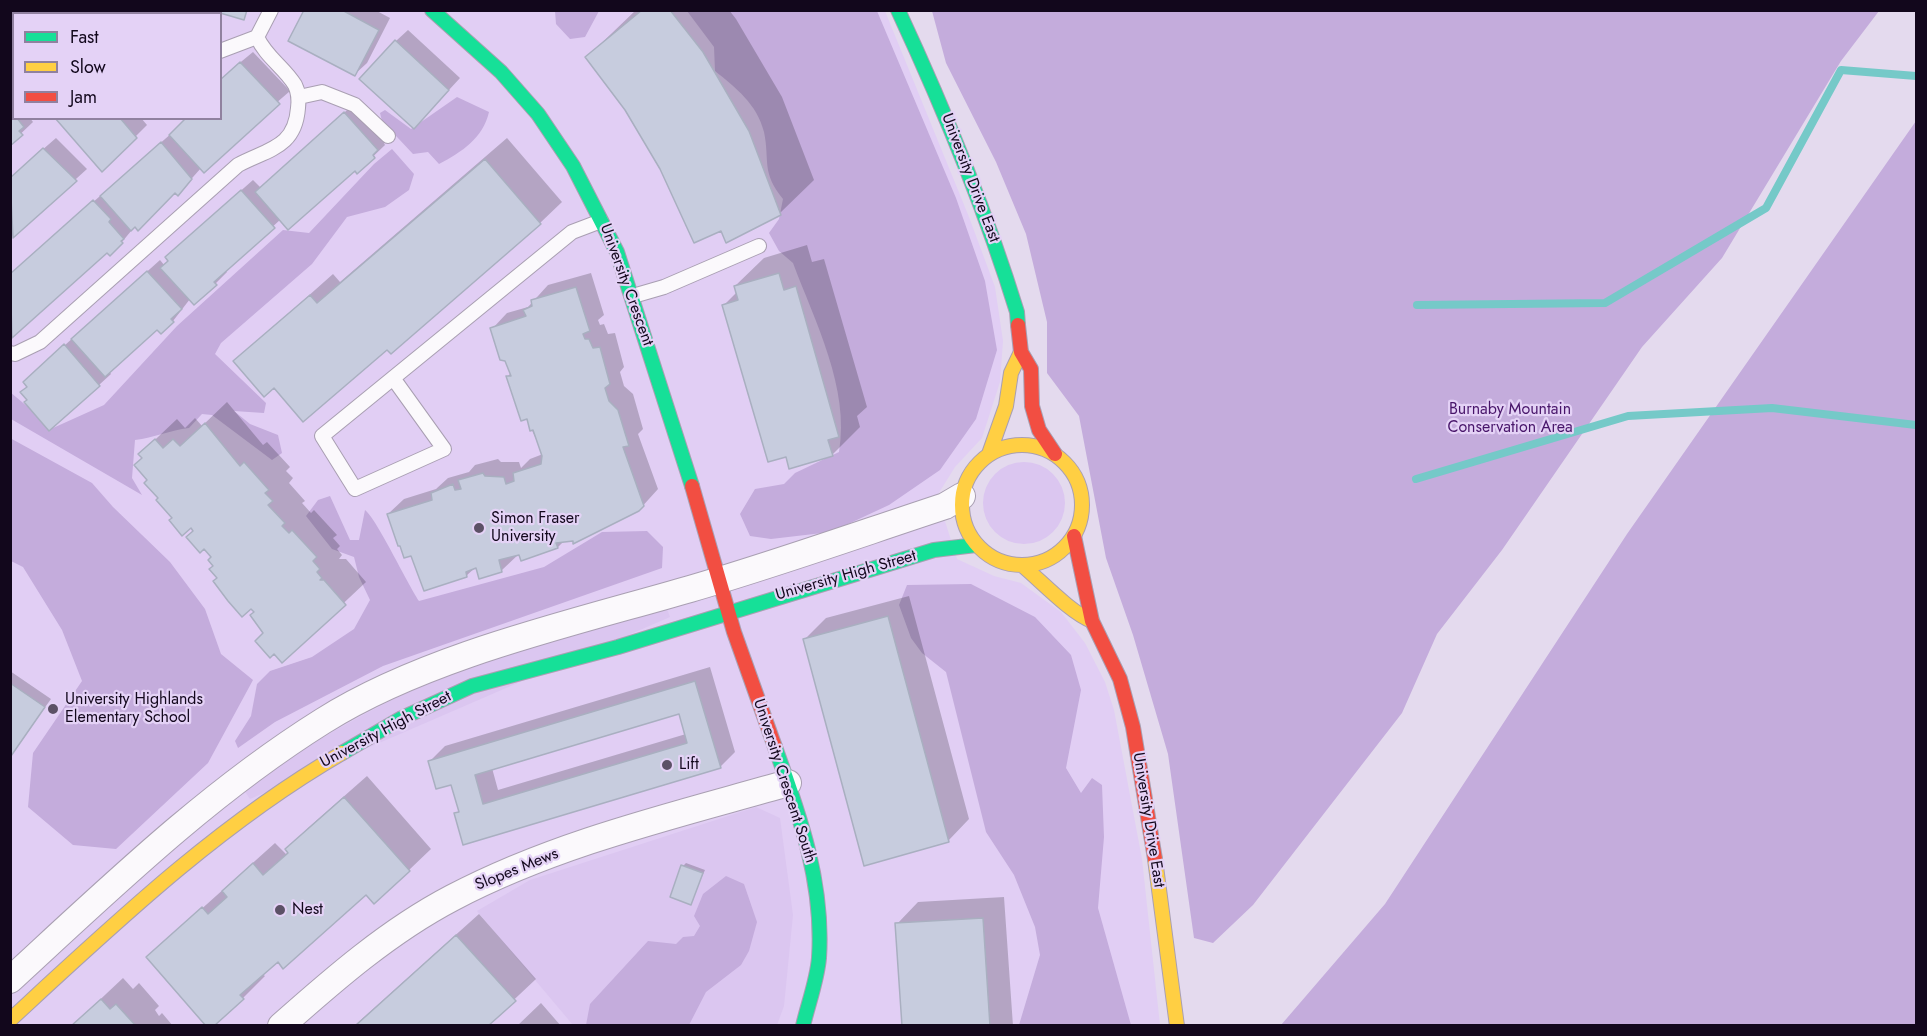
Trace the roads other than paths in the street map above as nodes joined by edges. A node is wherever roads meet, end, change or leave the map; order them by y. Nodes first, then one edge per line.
1 (270, 10) edge
2 (432, 10) edge
3 (898, 10) edge
4 (257, 37) junction
5 (222, 50) edge
6 (299, 97) junction
7 (388, 136) dead end
8 (603, 220) junction
9 (759, 246) dead end
10 (633, 296) junction
11 (1021, 352) junction
12 (10, 353) edge
13 (393, 378) junction
14 (989, 454) junction
15 (1055, 454) junction
16 (962, 496) junction
17 (1074, 536) junction
18 (976, 545) junction
19 (1023, 566) junction
20 (720, 580) junction
21 (728, 611) junction
22 (1092, 621) junction
23 (788, 783) junction
24 (10, 980) edge
25 (10, 1020) edge
26 (281, 1026) edge
27 (803, 1026) edge
28 (1177, 1026) edge

1 - 4 lane
2 - 8 street, University Crescent
3 - 11 street, University Drive East
4 - 5 lane
4 - 6 lane
6 - 7 lane
6 - 12 lane
8 - 10 street, University Crescent
8 - 13 lane
9 - 10 lane
10 - 20 street, University Crescent
11 - 14 street, University Drive East
11 - 15 street, University Drive East
13 - 13 lane
14 - 15 street
14 - 16 street
15 - 17 street
16 - 18 street
16 - 20 street, University High Street
17 - 19 street
17 - 22 street, University Drive East
18 - 19 street
18 - 21 street, University High Street
19 - 22 street
20 - 21 street, University Crescent
20 - 24 street, University High Street
21 - 23 street, University Crescent South
21 - 25 street, University High Street
22 - 28 street, University Drive East
23 - 26 street, Slopes Mews
23 - 27 street, University Crescent South

